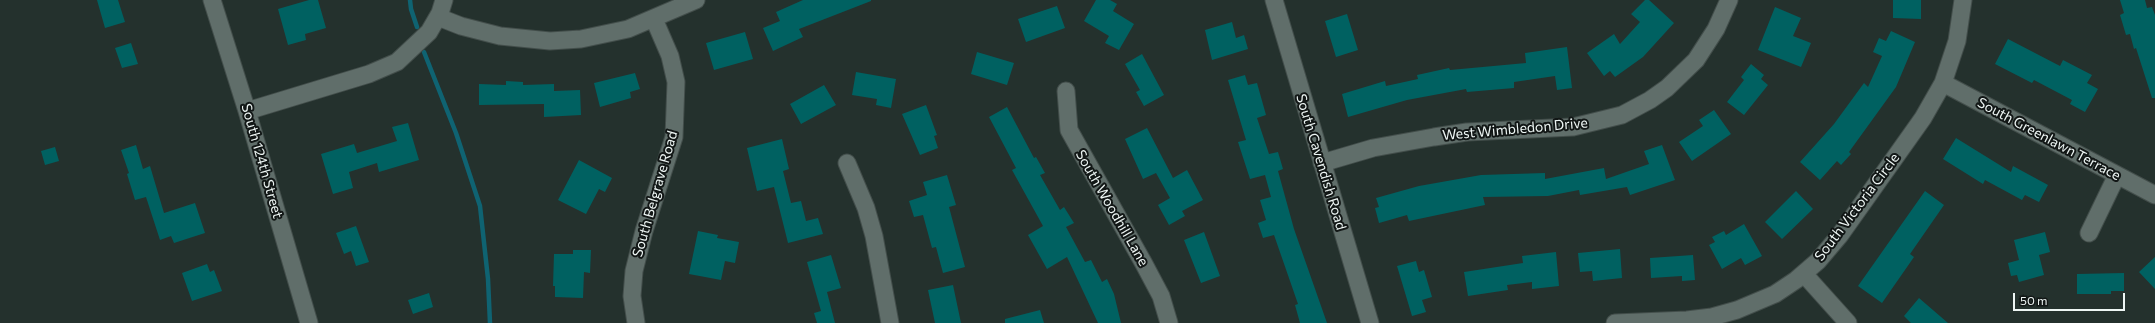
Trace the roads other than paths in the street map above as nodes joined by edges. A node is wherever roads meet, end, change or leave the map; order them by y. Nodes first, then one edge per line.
1 (212, 0) edge
2 (444, 0) edge
3 (696, 0) edge
4 (1274, 0) edge
5 (1729, 0) edge
6 (1963, 0) edge
7 (438, 17) junction
8 (654, 20) junction
9 (1943, 83) junction
10 (1066, 91) dead end
11 (247, 111) junction
12 (847, 162) dead end
13 (1322, 163) junction
14 (2117, 175) junction
15 (2155, 195) edge
16 (2089, 233) dead end
17 (1804, 274) junction
18 (1655, 322) edge
19 (309, 323) edge
20 (636, 323) edge
21 (890, 323) edge
22 (1169, 323) edge
23 (1370, 323) edge
24 (1615, 323) edge
25 (1848, 323) edge

1 - 11 street, South 124th Street
2 - 7 street
3 - 8 street
4 - 13 street, South Cavendish Road
5 - 13 street, West Wimbledon Drive
6 - 9 street, South Victoria Circle
7 - 8 street
7 - 11 street
8 - 20 street, South Belgrave Road
9 - 14 street, South Greenlawn Terrace
9 - 17 street, South Victoria Circle
10 - 22 street, South Woodhill Lane
11 - 19 street, South 124th Street
12 - 21 street
13 - 23 street, South Cavendish Road
14 - 15 street, South Greenlawn Terrace
14 - 16 street
17 - 18 street, South Victoria Circle
17 - 25 street
18 - 24 street, South Victoria Circle

